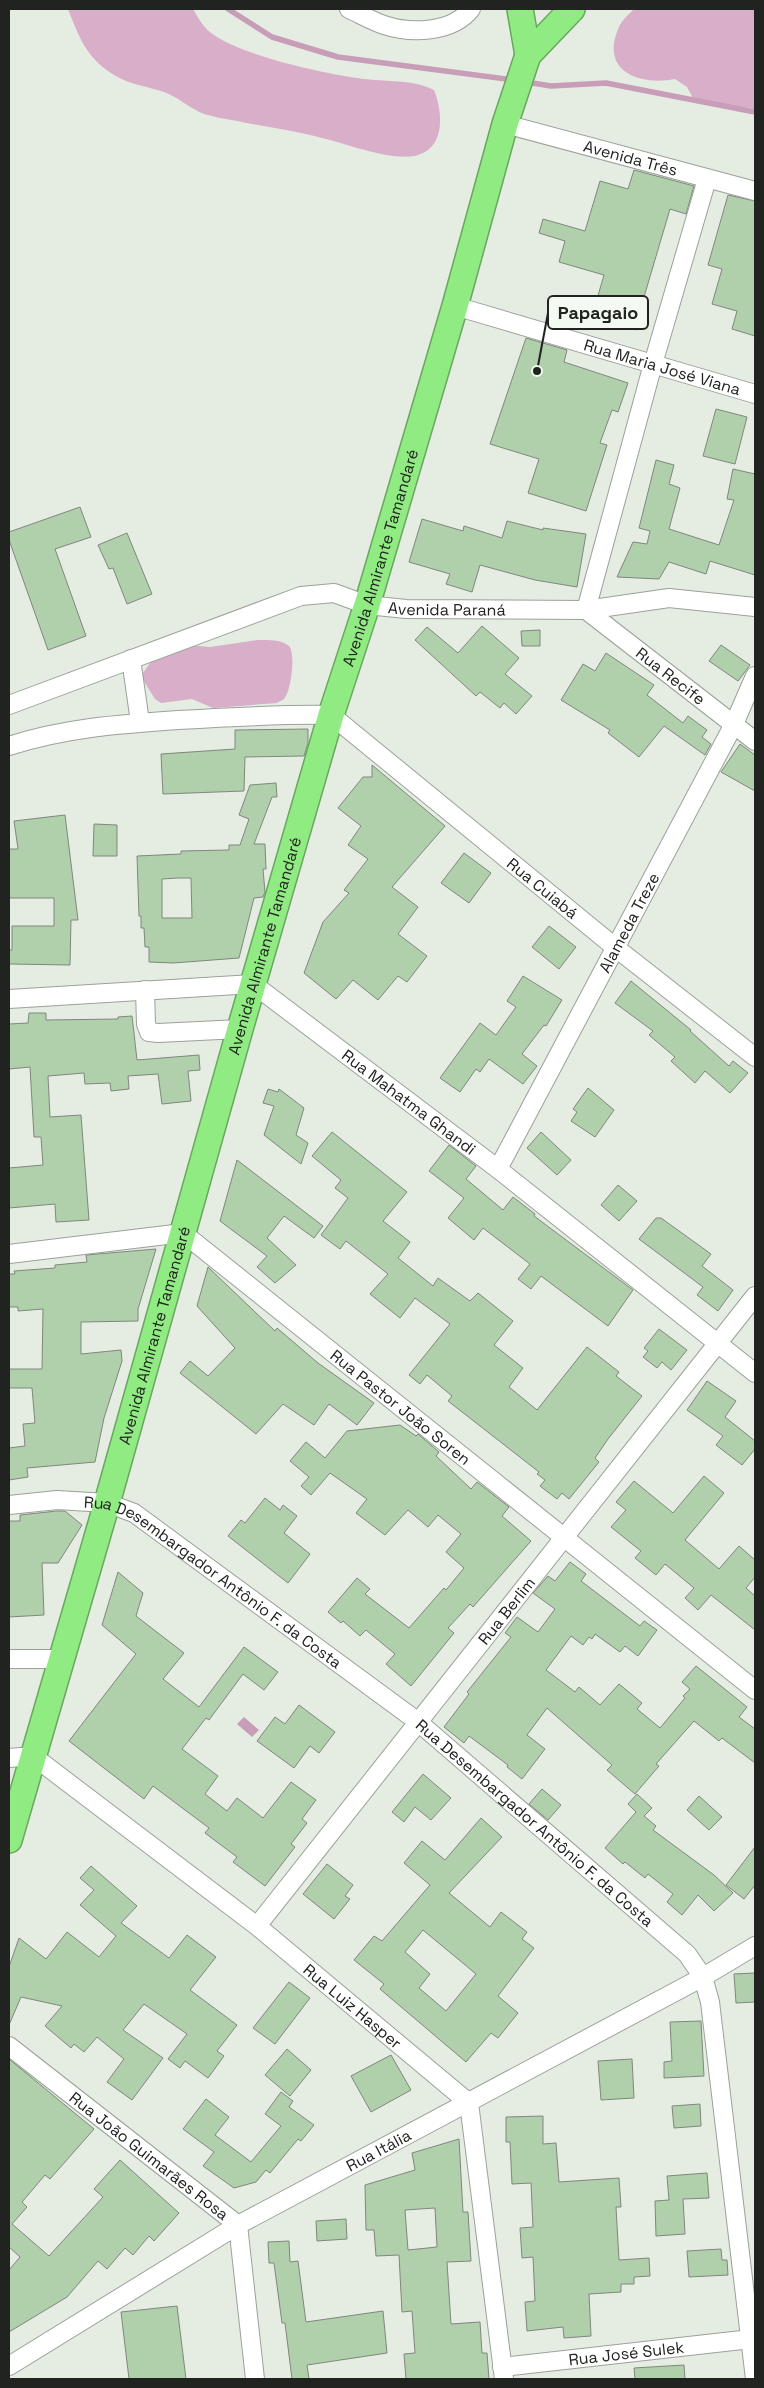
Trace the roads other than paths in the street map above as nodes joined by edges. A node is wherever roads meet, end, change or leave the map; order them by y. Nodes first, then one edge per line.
1 (349, 9) edge
2 (471, 9) edge
3 (520, 9) edge
4 (572, 9) edge
5 (526, 61) junction
6 (507, 118) junction
7 (707, 179) junction
8 (755, 191) edge
9 (455, 306) junction
10 (653, 364) junction
11 (755, 394) edge
12 (367, 605) junction
13 (755, 607) edge
14 (586, 610) junction
15 (131, 659) junction
16 (755, 676) edge
17 (9, 704) edge
18 (331, 715) junction
19 (140, 722) junction
20 (734, 724) junction
21 (755, 741) edge
22 (9, 746) edge
23 (616, 948) junction
24 (253, 984) junction
25 (145, 990) junction
26 (9, 999) edge
27 (240, 1029) junction
28 (755, 1057) edge
29 (498, 1168) junction
30 (183, 1233) junction
31 (9, 1254) edge
32 (755, 1296) edge
33 (717, 1342) junction
34 (755, 1372) edge
35 (107, 1503) junction
36 (9, 1505) edge
37 (564, 1539) junction
38 (9, 1659) edge
39 (61, 1659) junction
40 (755, 1690) edge
41 (417, 1721) junction
42 (21, 1757) edge
43 (15, 1796) edge
44 (9, 1840) edge
45 (257, 1926) junction
46 (755, 1946) edge
47 (703, 1977) junction
48 (9, 2046) edge
49 (469, 2103) junction
50 (238, 2225) junction
51 (751, 2339) junction
52 (9, 2366) edge
53 (503, 2373) edge
54 (255, 2379) edge
55 (755, 2379) edge

1 - 2 street
3 - 5 highway, Avenida Almirante Tamandaré
4 - 5 highway, Avenida Almirante Tamandaré
5 - 6 highway, Avenida Almirante Tamandaré
6 - 7 street, Avenida Três
6 - 9 highway, Avenida Almirante Tamandaré
7 - 8 street, Avenida Três
7 - 10 street
9 - 10 street, Rua Maria José Viana
9 - 12 highway, Avenida Almirante Tamandaré
10 - 11 street, Rua Maria José Viana
10 - 14 street
12 - 14 street, Avenida Paraná
12 - 15 street, Avenida Paraná
12 - 18 highway, Avenida Almirante Tamandaré
13 - 14 street, Avenida Paraná
14 - 20 street, Rua Recife
15 - 17 street, Avenida Paraná
15 - 19 street
16 - 20 street, Alameda Treze
18 - 19 street
18 - 23 street, Rua Cuiabá
18 - 24 highway, Avenida Almirante Tamandaré
19 - 22 street
20 - 21 street, Rua Recife
20 - 23 street, Alameda Treze
23 - 28 street, Rua Cuiabá
23 - 29 street, Alameda Treze
24 - 25 street
24 - 27 highway, Avenida Almirante Tamandaré
24 - 29 street, Rua Mahatma Ghandi
25 - 26 street
25 - 27 street
27 - 30 highway, Avenida Almirante Tamandaré
29 - 33 street, Rua Mahatma Ghandi
30 - 31 street
30 - 35 highway, Avenida Almirante Tamandaré
30 - 37 street, Rua Pastor João Soren
32 - 33 street, Rua Berlim
33 - 34 street, Rua Mahatma Ghandi
33 - 37 street, Rua Berlim
35 - 36 street, Rua Desembargador Antônio F. da Costa
35 - 39 highway, Avenida Almirante Tamandaré
35 - 41 street, Rua Desembargador Antônio F. da Costa
37 - 40 street, Rua Pastor João Soren
37 - 41 street, Rua Berlim
38 - 39 street
39 - 42 highway, Avenida Almirante Tamandaré
41 - 45 street, Rua Berlim
41 - 47 street, Rua Desembargador Antônio F. da Costa
42 - 43 highway, Avenida Almirante Tamandaré
42 - 45 street, Rua Luiz Hasper
43 - 44 highway, Avenida Almirante Tamandaré
45 - 49 street, Rua Luiz Hasper
46 - 47 street, Rua Itália
47 - 49 street, Rua Itália
47 - 51 street, Rua Desembargador Antônio F. da Costa
48 - 50 street, Rua João Guimarães Rosa
49 - 50 street, Rua Itália
49 - 53 street
50 - 52 street, Rua Itália
50 - 54 street, Rua João Guimarães Rosa
51 - 53 street, Rua José Sulek
51 - 55 street, Rua Desembargador Antônio F. da Costa

